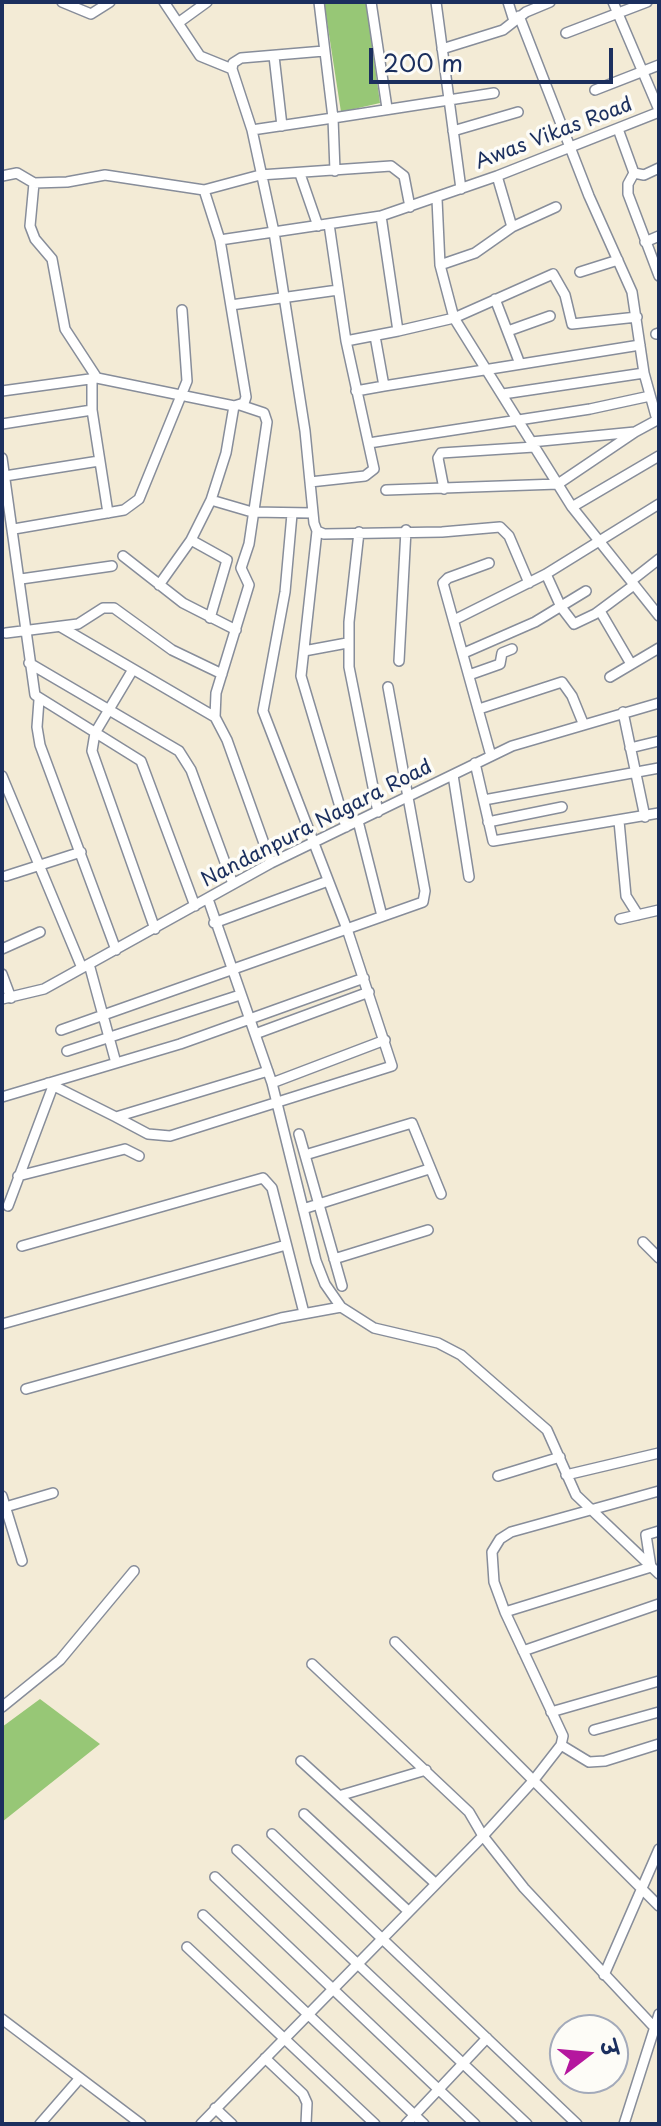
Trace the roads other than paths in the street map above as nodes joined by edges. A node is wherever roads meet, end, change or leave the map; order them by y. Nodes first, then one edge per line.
1 (62, 2) edge
2 (110, 2) edge
3 (164, 2) edge
4 (207, 2) edge
5 (319, 2) edge
6 (371, 2) edge
7 (436, 2) edge
8 (508, 2) edge
9 (613, 2) edge
10 (647, 2) edge
11 (546, 3) edge
12 (618, 14) junction
13 (516, 18) junction
14 (178, 23) junction
15 (566, 33) dead end
16 (442, 49) junction
17 (324, 51) junction
18 (274, 56) junction
19 (659, 65) edge
20 (232, 69) junction
21 (643, 71) junction
22 (595, 90) dead end
23 (494, 93) dead end
24 (449, 99) junction
25 (387, 108) junction
26 (659, 111) edge
27 (518, 112) dead end
28 (333, 118) junction
29 (282, 126) junction
30 (618, 129) junction
31 (252, 130) junction
32 (453, 131) junction
33 (570, 147) junction
34 (659, 168) edge
35 (335, 171) junction
36 (634, 173) junction
37 (300, 174) junction
38 (260, 175) junction
39 (2, 176) edge
40 (497, 176) junction
41 (34, 183) junction
42 (461, 189) junction
43 (204, 190) junction
44 (437, 199) junction
45 (410, 207) junction
46 (556, 207) dead end
47 (381, 216) junction
48 (323, 225) junction
49 (512, 227) junction
50 (274, 232) junction
51 (659, 236) edge
52 (220, 240) junction
53 (645, 242) junction
54 (618, 260) junction
55 (440, 265) junction
56 (580, 272) dead end
57 (659, 276) edge
58 (338, 290) junction
59 (283, 297) junction
60 (495, 299) junction
61 (231, 305) junction
62 (182, 310) dead end
63 (550, 316) dead end
64 (637, 317) junction
65 (454, 318) junction
66 (398, 331) junction
67 (508, 331) junction
68 (375, 336) junction
69 (346, 341) junction
70 (640, 345) junction
71 (520, 364) junction
72 (484, 369) junction
73 (645, 376) junction
74 (659, 376) edge
75 (94, 378) junction
76 (384, 386) junction
77 (2, 391) edge
78 (356, 391) junction
79 (503, 394) junction
80 (650, 396) junction
81 (182, 397) junction
82 (237, 406) junction
83 (92, 410) junction
84 (517, 419) junction
85 (658, 419) edge
86 (2, 424) edge
87 (635, 432) junction
88 (369, 443) junction
89 (532, 445) junction
90 (659, 456) edge
91 (2, 461) edge
92 (99, 461) junction
93 (5, 476) junction
94 (310, 482) junction
95 (558, 484) junction
96 (444, 489) junction
97 (386, 490) dead end
98 (211, 500) junction
99 (659, 504) edge
100 (572, 507) junction
101 (252, 512) junction
102 (108, 513) junction
103 (312, 513) junction
104 (292, 514) junction
105 (14, 529) junction
106 (406, 530) junction
107 (317, 531) junction
108 (359, 532) junction
109 (191, 540) junction
110 (597, 542) junction
111 (123, 556) dead end
112 (659, 559) edge
113 (489, 563) dead end
114 (112, 566) dead end
115 (546, 574) junction
116 (21, 579) junction
117 (529, 583) junction
118 (633, 583) junction
119 (159, 585) junction
120 (586, 591) dead end
121 (561, 607) junction
122 (600, 611) junction
123 (659, 616) edge
124 (210, 618) junction
125 (454, 620) junction
126 (61, 627) junction
127 (26, 630) junction
128 (236, 630) junction
129 (6, 633) dead end
130 (347, 643) junction
131 (659, 648) edge
132 (512, 649) dead end
133 (304, 651) junction
134 (464, 653) junction
135 (399, 661) dead end
136 (29, 663) junction
137 (631, 664) junction
138 (132, 671) junction
139 (222, 674) junction
140 (469, 675) junction
141 (610, 677) dead end
142 (388, 687) dead end
143 (39, 700) junction
144 (659, 703) edge
145 (479, 709) junction
146 (623, 712) junction
147 (110, 713) junction
148 (215, 717) junction
149 (583, 723) junction
150 (95, 733) junction
151 (659, 741) edge
152 (630, 748) junction
153 (491, 756) junction
154 (475, 763) junction
155 (659, 768) edge
156 (635, 771) junction
157 (453, 775) junction
158 (2, 776) edge
159 (409, 797) junction
160 (484, 800) junction
161 (562, 807) dead end
162 (378, 812) junction
163 (659, 813) edge
164 (645, 817) junction
165 (358, 821) junction
166 (619, 821) junction
167 (488, 822) junction
168 (346, 827) junction
169 (313, 843) junction
170 (81, 852) junction
171 (271, 863) junction
172 (39, 866) junction
173 (6, 876) dead end
174 (469, 877) dead end
175 (328, 881) junction
176 (233, 884) junction
177 (208, 899) junction
178 (195, 906) junction
179 (659, 910) edge
180 (638, 915) junction
181 (382, 916) junction
182 (620, 919) dead end
183 (214, 923) junction
184 (155, 929) junction
185 (347, 929) junction
186 (40, 932) dead end
187 (2, 949) edge
188 (116, 950) junction
189 (85, 966) junction
190 (232, 972) junction
191 (2, 974) edge
192 (364, 978) junction
193 (369, 992) junction
194 (240, 995) junction
195 (6, 998) edge
196 (105, 1017) junction
197 (249, 1020) junction
198 (61, 1030) dead end
199 (255, 1034) junction
200 (110, 1038) junction
201 (385, 1040) junction
202 (67, 1051) dead end
203 (116, 1063) junction
204 (268, 1071) junction
205 (272, 1083) junction
206 (50, 1085) junction
207 (2, 1097) edge
208 (278, 1104) junction
209 (116, 1117) junction
210 (299, 1134) dead end
211 (305, 1155) junction
212 (139, 1156) dead end
213 (429, 1169) junction
214 (18, 1176) junction
215 (441, 1194) dead end
216 (319, 1205) junction
217 (8, 1206) dead end
218 (303, 1209) junction
219 (428, 1230) dead end
220 (643, 1242) dead end
221 (286, 1245) junction
222 (22, 1246) dead end
223 (659, 1258) edge
224 (334, 1259) junction
225 (342, 1286) dead end
226 (341, 1307) junction
227 (304, 1313) junction
228 (2, 1324) edge
229 (26, 1389) dead end
230 (659, 1453) edge
231 (560, 1457) junction
232 (566, 1475) junction
233 (498, 1476) dead end
234 (659, 1491) edge
235 (53, 1493) dead end
236 (3, 1504) edge
237 (589, 1511) junction
238 (659, 1531) edge
239 (646, 1535) junction
240 (623, 1540) junction
241 (22, 1561) dead end
242 (655, 1570) edge
243 (134, 1571) dead end
244 (659, 1604) edge
245 (505, 1612) junction
246 (395, 1642) dead end
247 (523, 1651) junction
248 (312, 1664) dead end
249 (659, 1681) edge
250 (2, 1707) edge
251 (551, 1712) junction
252 (659, 1712) edge
253 (594, 1730) dead end
254 (659, 1744) edge
255 (561, 1745) junction
256 (301, 1761) dead end
257 (426, 1770) junction
258 (533, 1781) junction
259 (342, 1795) junction
260 (304, 1814) dead end
261 (272, 1834) dead end
262 (483, 1836) junction
263 (659, 1849) edge
264 (237, 1850) dead end
265 (215, 1877) dead end
266 (435, 1883) junction
267 (642, 1890) junction
268 (659, 1906) edge
269 (407, 1910) junction
270 (203, 1915) dead end
271 (381, 1938) junction
272 (187, 1947) dead end
273 (358, 1961) junction
274 (604, 1975) junction
275 (331, 1990) junction
276 (309, 2013) junction
277 (659, 2014) edge
278 (2, 2019) edge
279 (654, 2027) junction
280 (286, 2037) junction
281 (487, 2038) junction
282 (655, 2040) edge
283 (265, 2058) junction
284 (464, 2061) junction
285 (80, 2078) junction
286 (439, 2088) junction
287 (215, 2108) junction
288 (414, 2115) junction
289 (40, 2124) edge
290 (141, 2124) edge
291 (201, 2124) edge
292 (232, 2124) edge
293 (306, 2124) edge
294 (375, 2124) edge
295 (406, 2124) edge
296 (424, 2124) edge
297 (475, 2124) edge
298 (527, 2124) edge
299 (577, 2124) edge
300 (624, 2124) edge

1 - 2 street
3 - 14 street
4 - 14 street
5 - 17 street
6 - 25 street
7 - 16 street
8 - 13 street
9 - 12 street
10 - 12 street
11 - 13 street
12 - 15 street
12 - 21 street
13 - 16 street
13 - 33 street
14 - 20 street
16 - 24 street
17 - 18 street
17 - 28 street
18 - 20 street
18 - 29 street
19 - 21 street
20 - 31 street
21 - 22 street
21 - 26 street
23 - 24 street
24 - 25 street
24 - 32 street
25 - 28 street
26 - 30 street, Awas Vikas Road
27 - 32 street
28 - 29 street
28 - 35 street
29 - 31 street
30 - 33 street, Awas Vikas Road
30 - 36 street
31 - 38 street
32 - 42 street
33 - 40 street, Awas Vikas Road
33 - 54 street
34 - 36 street
35 - 37 street
35 - 45 street
36 - 53 street
37 - 38 street
37 - 48 street
38 - 43 street
38 - 50 street
39 - 41 street
40 - 42 street, Awas Vikas Road
40 - 49 street
41 - 43 street
41 - 75 street
42 - 44 street, Awas Vikas Road
43 - 52 street
44 - 45 street, Awas Vikas Road
44 - 55 street
45 - 47 street, Awas Vikas Road
46 - 49 street
47 - 48 street, Awas Vikas Road
47 - 66 street
48 - 50 street, Awas Vikas Road
48 - 58 street
49 - 55 street
50 - 52 street, Awas Vikas Road
50 - 59 street
51 - 53 street
52 - 61 street
53 - 57 street
54 - 56 street
54 - 64 street
55 - 65 street
58 - 59 street
58 - 69 street
59 - 61 street
59 - 94 street
60 - 64 street
60 - 65 street
60 - 67 street
61 - 82 street
62 - 81 street
63 - 67 street
64 - 70 street
65 - 66 street
65 - 72 street
66 - 68 street
67 - 71 street
68 - 69 street
68 - 76 street
69 - 78 street
70 - 71 street
70 - 73 street
71 - 72 street
72 - 76 street
72 - 79 street
73 - 74 street
73 - 79 street
73 - 80 street
75 - 77 street
75 - 81 street
75 - 83 street
76 - 78 street
78 - 88 street
79 - 84 street
80 - 84 street
80 - 85 street
81 - 82 street
81 - 102 street
82 - 98 street
82 - 101 street
83 - 86 street
83 - 92 street
84 - 88 street
84 - 89 street
85 - 87 street
87 - 89 street
87 - 95 street
88 - 94 street
89 - 95 street
89 - 96 street
90 - 100 street
91 - 93 street
92 - 93 street
92 - 102 street
93 - 105 street
94 - 103 street
95 - 96 street
95 - 100 street
96 - 97 street
98 - 101 street
98 - 109 street
99 - 110 street
100 - 110 street
101 - 104 street
101 - 128 street
102 - 105 street
103 - 104 street
103 - 107 street
104 - 169 street
105 - 116 street
106 - 108 street
106 - 117 street
106 - 135 street
107 - 108 street
107 - 133 street
108 - 130 street
109 - 119 street
109 - 124 street
110 - 115 street
110 - 118 street
111 - 119 street
112 - 118 street
113 - 125 street
114 - 116 street
115 - 117 street
115 - 121 street
116 - 127 street
117 - 125 street
118 - 122 street
118 - 123 street
119 - 124 street
120 - 121 street
121 - 122 street
121 - 134 street
122 - 137 street
124 - 128 street
125 - 134 street
126 - 127 street
126 - 138 street
126 - 139 street
127 - 129 street
127 - 136 street
128 - 139 street
130 - 133 street
130 - 162 street
131 - 137 street
132 - 140 street
133 - 168 street
134 - 140 street
136 - 143 street
136 - 147 street
137 - 141 street
138 - 147 street
138 - 148 street
139 - 148 street
140 - 145 street
142 - 159 street
143 - 150 street
143 - 170 street
144 - 146 street, Nandanpura Nagara Road
145 - 149 street
145 - 153 street
146 - 149 street, Nandanpura Nagara Road
146 - 152 street
147 - 150 street
147 - 176 street
148 - 171 street
149 - 153 street, Nandanpura Nagara Road
150 - 178 street
150 - 184 street
151 - 152 street
152 - 156 street
153 - 154 street, Nandanpura Nagara Road
154 - 157 street, Nandanpura Nagara Road
154 - 160 street
155 - 156 street
156 - 160 street
156 - 164 street
157 - 159 street, Nandanpura Nagara Road
157 - 174 street
158 - 172 street
159 - 162 street, Nandanpura Nagara Road
159 - 181 street
160 - 167 street
161 - 167 street
162 - 165 street, Nandanpura Nagara Road
163 - 164 street
164 - 166 street
165 - 168 street, Nandanpura Nagara Road
165 - 181 street
166 - 167 street
166 - 180 street
168 - 169 street, Nandanpura Nagara Road
169 - 171 street, Nandanpura Nagara Road
169 - 175 street
170 - 172 street
170 - 188 street
171 - 176 street, Nandanpura Nagara Road
172 - 173 street
172 - 189 street
175 - 183 street
175 - 185 street
176 - 177 street, Nandanpura Nagara Road
177 - 178 street, Nandanpura Nagara Road
177 - 183 street
178 - 184 street, Nandanpura Nagara Road
179 - 180 street
180 - 182 street
181 - 185 street
183 - 190 street
184 - 188 street, Nandanpura Nagara Road
185 - 190 street
185 - 192 street
186 - 187 street
188 - 189 street, Nandanpura Nagara Road
189 - 195 street, Nandanpura Nagara Road
189 - 196 street
190 - 194 street
190 - 196 street
191 - 195 street
192 - 193 street
192 - 197 street
193 - 199 street
193 - 201 street
194 - 197 street
194 - 200 street
196 - 198 street
196 - 200 street
197 - 199 street
197 - 203 street
199 - 204 street
200 - 202 street
200 - 203 street
201 - 205 street
201 - 208 street
203 - 206 street
204 - 205 street
204 - 209 street
205 - 208 street
206 - 207 street
206 - 209 street
206 - 214 street
208 - 209 street
208 - 218 street
210 - 211 street
211 - 213 street
211 - 216 street
212 - 214 street
213 - 215 street
213 - 216 street
214 - 217 street
216 - 218 street
216 - 224 street
218 - 226 street
219 - 224 street
220 - 223 street
221 - 222 street
221 - 227 street
221 - 228 street
224 - 225 street
226 - 227 street
226 - 231 street
227 - 229 street
230 - 232 street
231 - 232 street
231 - 233 street
232 - 237 street
234 - 237 street
235 - 236 street
236 - 241 street
237 - 240 street
237 - 245 street
238 - 239 street
239 - 240 street
239 - 242 street
240 - 242 street
242 - 245 street
243 - 250 street
244 - 247 street
245 - 247 street
246 - 258 street
247 - 251 street
248 - 257 street
249 - 251 street
251 - 255 street
252 - 253 street
254 - 255 street
255 - 258 street
256 - 259 street
257 - 259 street
257 - 262 street
258 - 262 street
258 - 267 street
259 - 266 street
260 - 269 street
261 - 271 street
262 - 266 street
262 - 274 street
263 - 267 street
264 - 273 street
265 - 275 street
266 - 269 street
267 - 268 street
267 - 274 street
269 - 271 street
270 - 276 street
271 - 273 street
271 - 281 street
272 - 280 street
273 - 275 street
273 - 284 street
274 - 279 street
275 - 276 street
275 - 286 street
276 - 280 street
276 - 288 street
277 - 279 street
278 - 285 street
279 - 282 street
280 - 283 street
280 - 294 street
281 - 284 street
281 - 299 street
282 - 300 street
283 - 287 street
283 - 293 street
284 - 286 street
284 - 298 street
285 - 289 street
285 - 290 street
286 - 288 street
286 - 297 street
287 - 291 street
287 - 292 street
288 - 295 street
288 - 296 street

